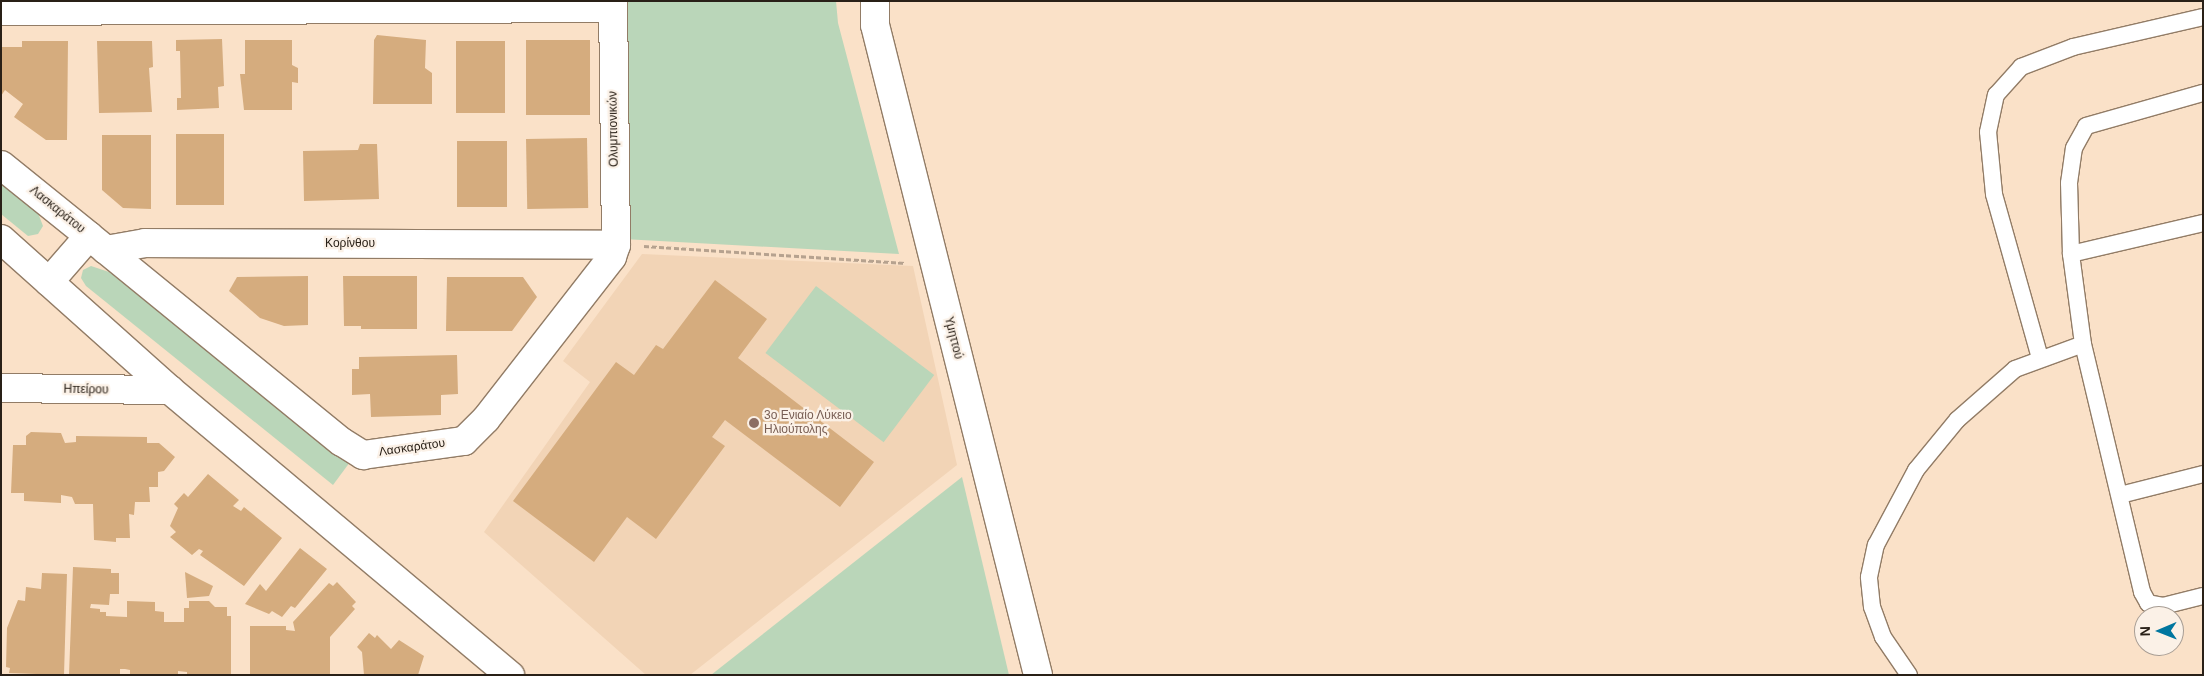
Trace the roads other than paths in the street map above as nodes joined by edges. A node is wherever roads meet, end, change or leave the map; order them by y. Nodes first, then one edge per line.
1 (875, 1) edge
2 (613, 5) edge
3 (1, 11) edge
4 (2203, 17) edge
5 (2203, 93) edge
6 (1, 165) edge
7 (2203, 223) edge
8 (1, 239) edge
9 (98, 243) junction
10 (614, 251) junction
11 (2071, 254) junction
12 (49, 282) junction
13 (2083, 344) junction
14 (2040, 358) junction
15 (1, 388) edge
16 (170, 390) junction
17 (2203, 474) edge
18 (2120, 495) junction
19 (2203, 596) edge
20 (510, 675) edge
21 (1038, 675) edge
22 (1909, 675) edge

1 - 21 street, Υμηττού
2 - 3 street
2 - 10 street, Ολυμπιονικών
4 - 14 lane
5 - 11 lane
6 - 9 street, Λασκαράτου
7 - 11 lane
8 - 12 street
9 - 10 street, Κορίνθου
9 - 10 street, Λασκαράτου
9 - 12 street, Λασκαράτου
11 - 13 lane
12 - 16 street
13 - 14 lane
13 - 18 lane
14 - 22 lane
15 - 16 street, Ηπείρου
16 - 20 street
17 - 18 lane
18 - 19 lane

